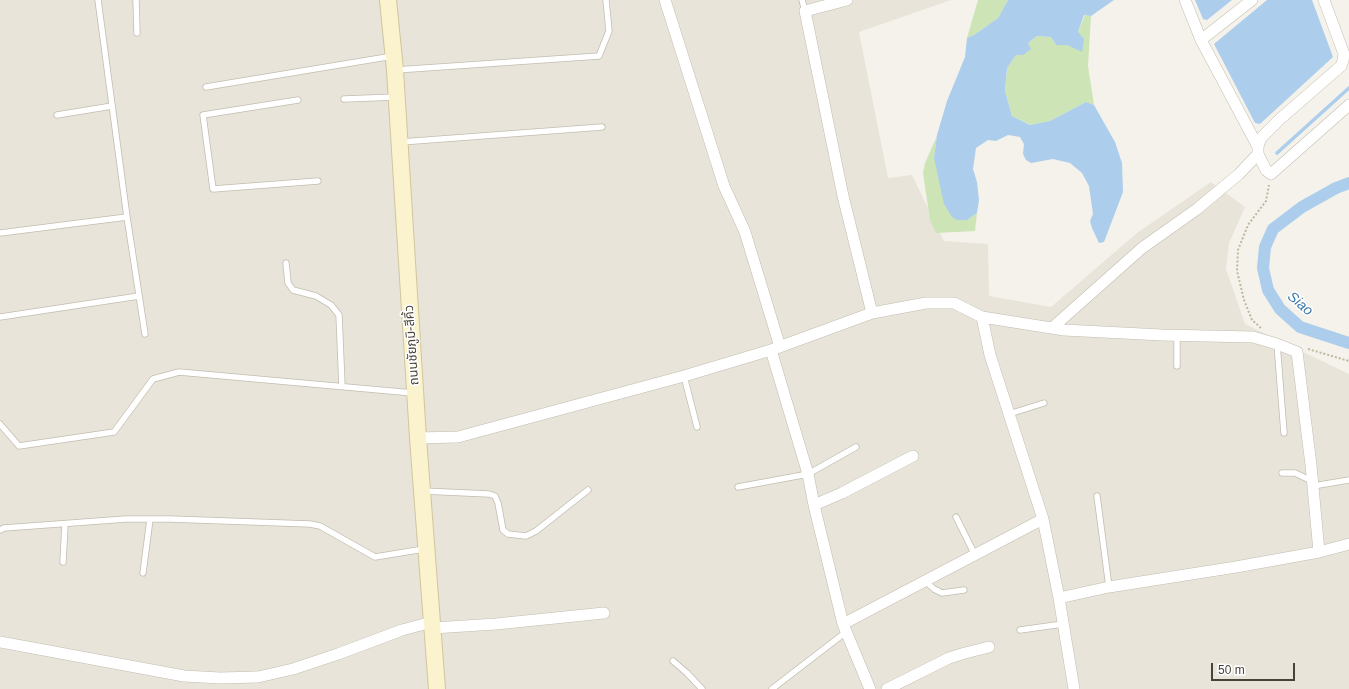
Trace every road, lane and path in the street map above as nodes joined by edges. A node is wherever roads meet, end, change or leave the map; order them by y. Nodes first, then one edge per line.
1 (98, 0) edge
2 (136, 0) edge
3 (388, 0) edge
4 (606, 0) edge
5 (665, 0) edge
6 (847, 0) edge
7 (1185, 0) edge
8 (1252, 0) edge
9 (1324, 0) edge
10 (804, 5) edge
11 (137, 33) dead end
12 (1201, 40) junction
13 (394, 63) junction
14 (206, 87) dead end
15 (396, 97) junction
16 (344, 99) dead end
17 (298, 100) dead end
18 (1349, 105) edge
19 (112, 106) junction
20 (57, 115) dead end
21 (602, 127) dead end
22 (399, 142) junction
23 (1259, 153) junction
24 (1269, 172) junction
25 (318, 181) dead end
26 (127, 218) junction
27 (0, 233) edge
28 (286, 263) dead end
29 (139, 296) junction
30 (872, 313) junction
31 (0, 317) edge
32 (982, 317) junction
33 (1052, 328) junction
34 (1265, 332) dead end
35 (145, 334) dead end
36 (1177, 335) junction
37 (1277, 344) junction
38 (1305, 348) dead end
39 (776, 349) junction
40 (1349, 362) edge
41 (1177, 366) dead end
42 (684, 376) junction
43 (342, 386) junction
44 (415, 393) junction
45 (1044, 403) dead end
46 (1009, 414) junction
47 (0, 424) edge
48 (697, 427) dead end
49 (1284, 433) dead end
50 (418, 438) junction
51 (856, 448) dead end
52 (913, 456) dead end
53 (1282, 472) dead end
54 (808, 474) junction
55 (1349, 480) edge
56 (1313, 483) junction
57 (738, 487) dead end
58 (588, 490) dead end
59 (422, 491) junction
60 (1097, 496) dead end
61 (814, 505) junction
62 (956, 517) dead end
63 (150, 519) junction
64 (1043, 519) junction
65 (65, 524) junction
66 (0, 530) edge
67 (1349, 544) edge
68 (427, 549) junction
69 (1319, 552) junction
70 (975, 555) junction
71 (63, 562) dead end
72 (143, 573) dead end
73 (925, 581) junction
74 (1109, 587) junction
75 (964, 590) dead end
76 (1059, 598) junction
77 (604, 613) dead end
78 (1063, 624) junction
79 (432, 625) junction
80 (844, 628) junction
81 (1020, 630) dead end
82 (0, 642) edge
83 (989, 647) dead end
84 (673, 661) dead end
85 (437, 689) edge
86 (702, 689) edge
87 (772, 689) edge
88 (870, 689) edge
89 (887, 689) edge
90 (1074, 689) edge

1 - 19 lane
2 - 11 lane
3 - 13 main road, ถนนชัยภูมิ-สีคิ้ว
4 - 13 lane
5 - 39 street
6 - 10 street
7 - 12 street
8 - 12 street
9 - 23 street
10 - 30 street
12 - 23 street
13 - 14 lane
13 - 15 main road, ถนนชัยภูมิ-สีคิ้ว
15 - 16 lane
15 - 22 main road, ถนนชัยภูมิ-สีคิ้ว
17 - 25 lane
18 - 24 street
19 - 20 lane
19 - 26 lane
21 - 22 lane
22 - 44 main road, ถนนชัยภูมิ-สีคิ้ว
23 - 24 street
23 - 33 street
24 - 34 path
26 - 27 lane
26 - 29 lane
28 - 43 lane
29 - 31 lane
29 - 35 lane
30 - 32 street
30 - 39 street
32 - 33 street
32 - 46 street
33 - 36 street
36 - 37 street
36 - 41 lane
37 - 49 lane
37 - 56 street
38 - 40 path
39 - 42 street
39 - 54 street
42 - 48 lane
42 - 50 street
43 - 44 lane
43 - 47 lane
44 - 50 main road, ถนนชัยภูมิ-สีคิ้ว
45 - 46 lane
46 - 64 street
50 - 59 main road, ถนนชัยภูมิ-สีคิ้ว
51 - 54 lane
52 - 61 street
53 - 56 lane
54 - 57 lane
54 - 61 street
55 - 56 lane
56 - 69 street
58 - 59 lane
59 - 68 main road, ถนนชัยภูมิ-สีคิ้ว
60 - 74 lane
61 - 80 street
62 - 70 lane
63 - 65 lane
63 - 68 lane
63 - 72 lane
64 - 70 street
64 - 76 street
65 - 66 lane
65 - 71 lane
67 - 69 street
68 - 79 main road, ถนนชัยภูมิ-สีคิ้ว
69 - 74 street
70 - 73 street
73 - 75 lane
73 - 80 street
74 - 76 street
76 - 78 street
77 - 79 street
78 - 81 lane
78 - 90 street
79 - 82 street
79 - 85 main road, ถนนชัยภูมิ-สีคิ้ว
80 - 87 lane
80 - 88 street
83 - 89 street
84 - 86 lane

